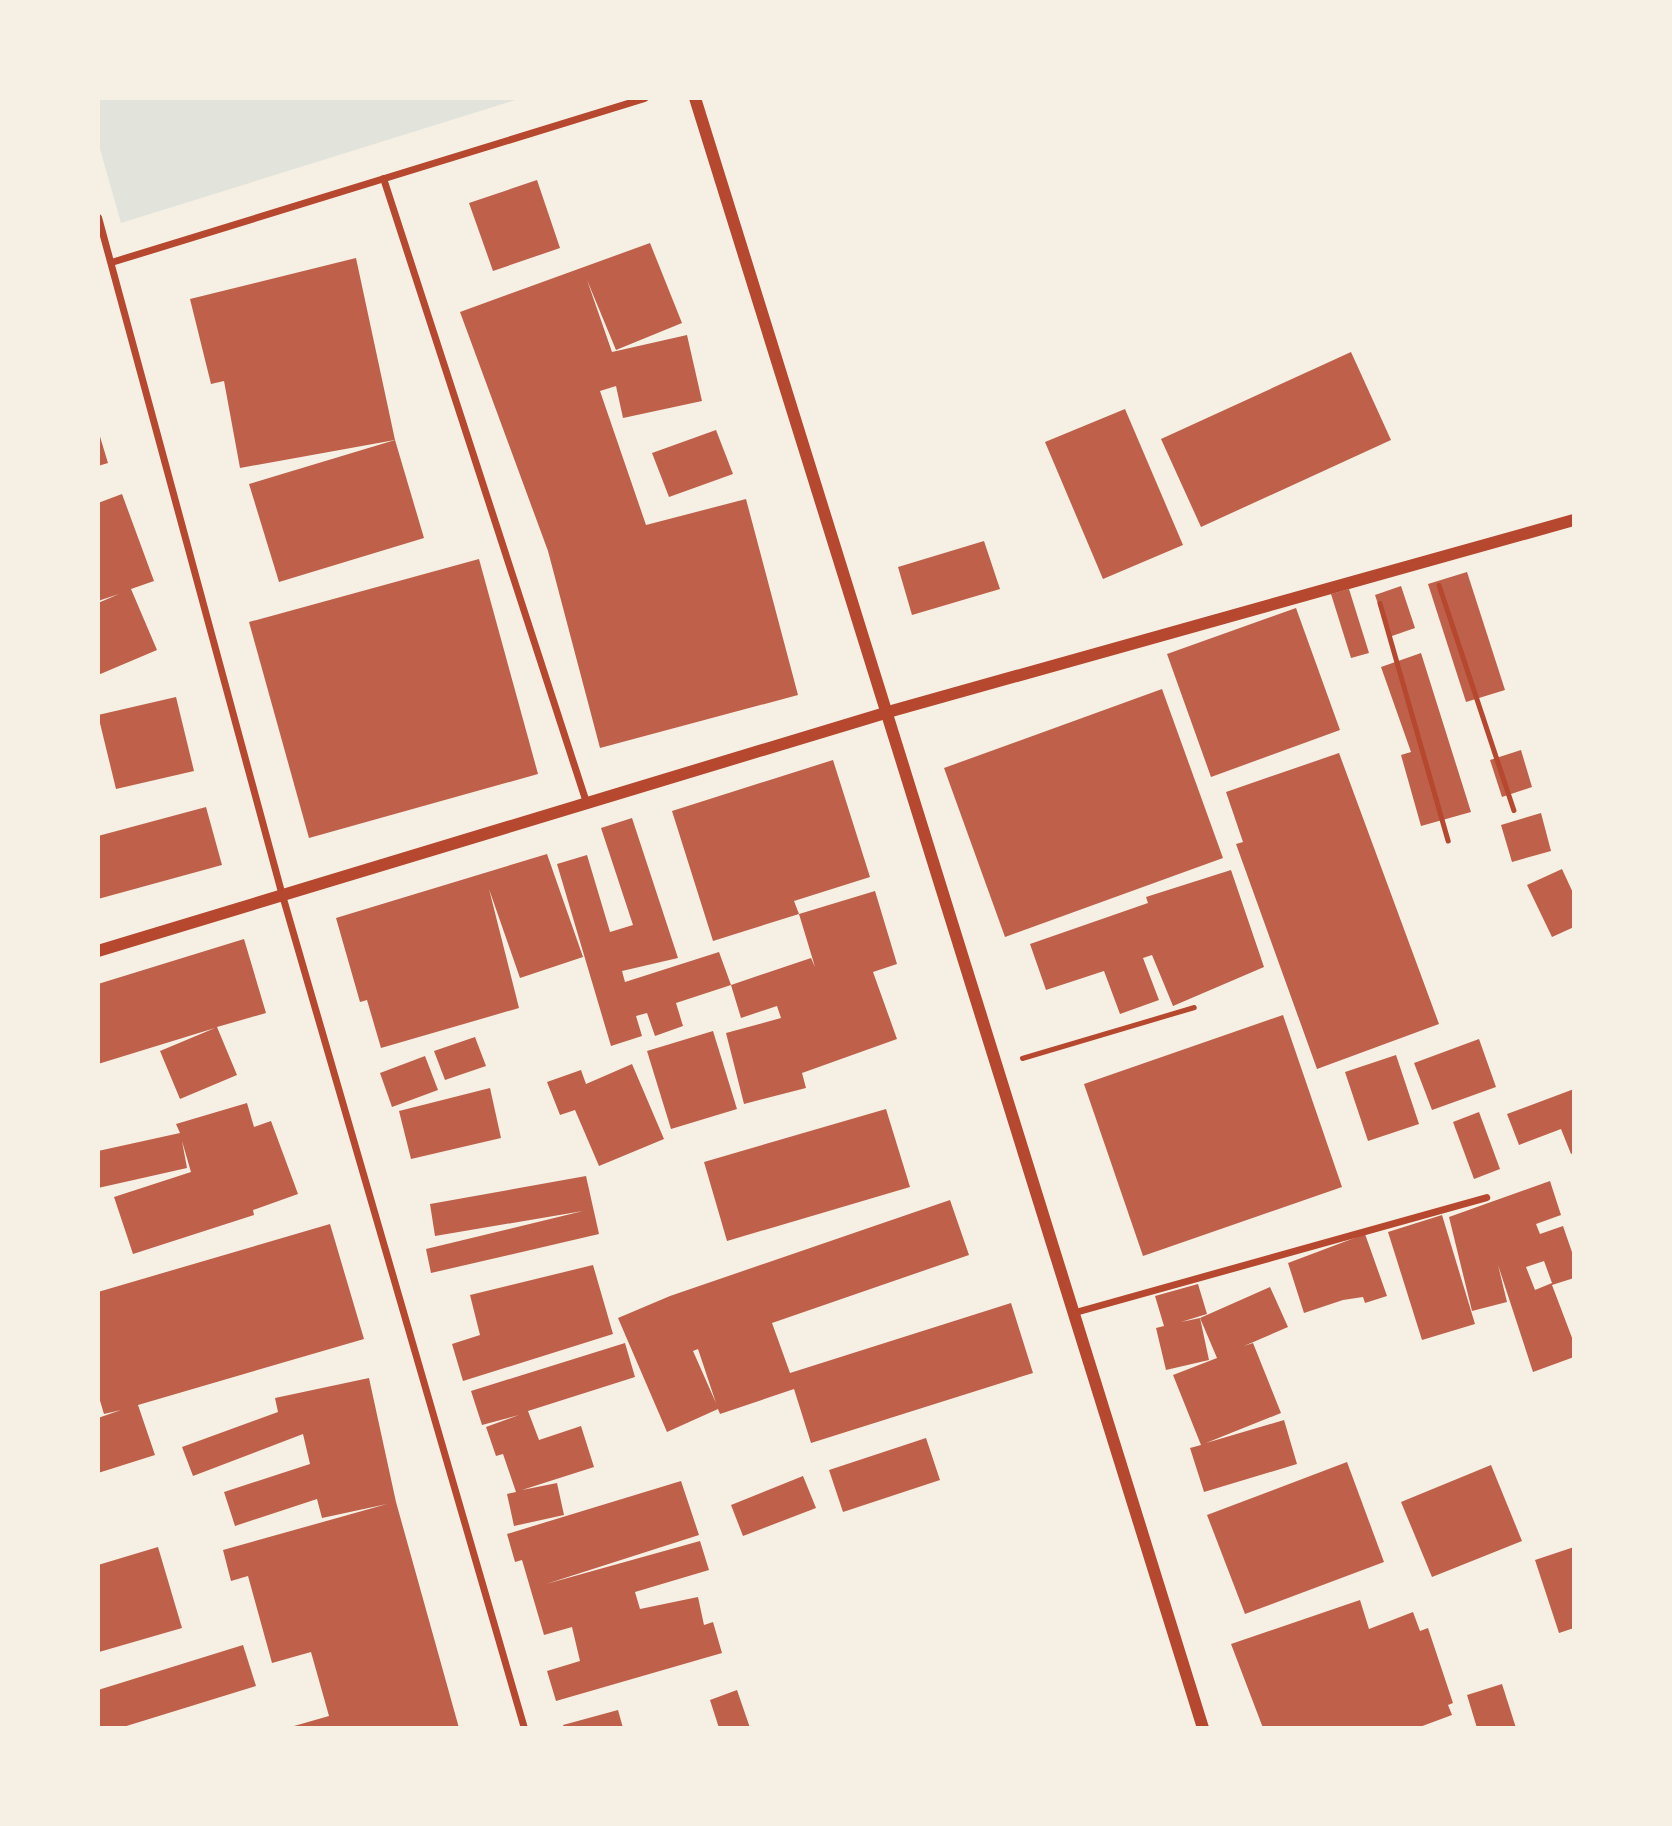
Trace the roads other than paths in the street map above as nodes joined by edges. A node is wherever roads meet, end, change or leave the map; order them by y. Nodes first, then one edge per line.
1 (644, 98) edge
2 (695, 98) edge
3 (383, 178) junction
4 (98, 217) edge
5 (111, 262) junction
6 (1574, 520) edge
7 (888, 712) junction
8 (587, 806) junction
9 (282, 895) junction
10 (98, 951) edge
11 (1486, 1197) dead end
12 (1075, 1312) junction
13 (524, 1728) edge
14 (1203, 1728) edge

1 - 3 street
2 - 7 street
3 - 5 street
3 - 8 street
4 - 5 street
5 - 9 street
6 - 7 street
7 - 8 street
7 - 12 street
8 - 9 street
9 - 10 street
9 - 13 street
11 - 12 street
12 - 14 street

